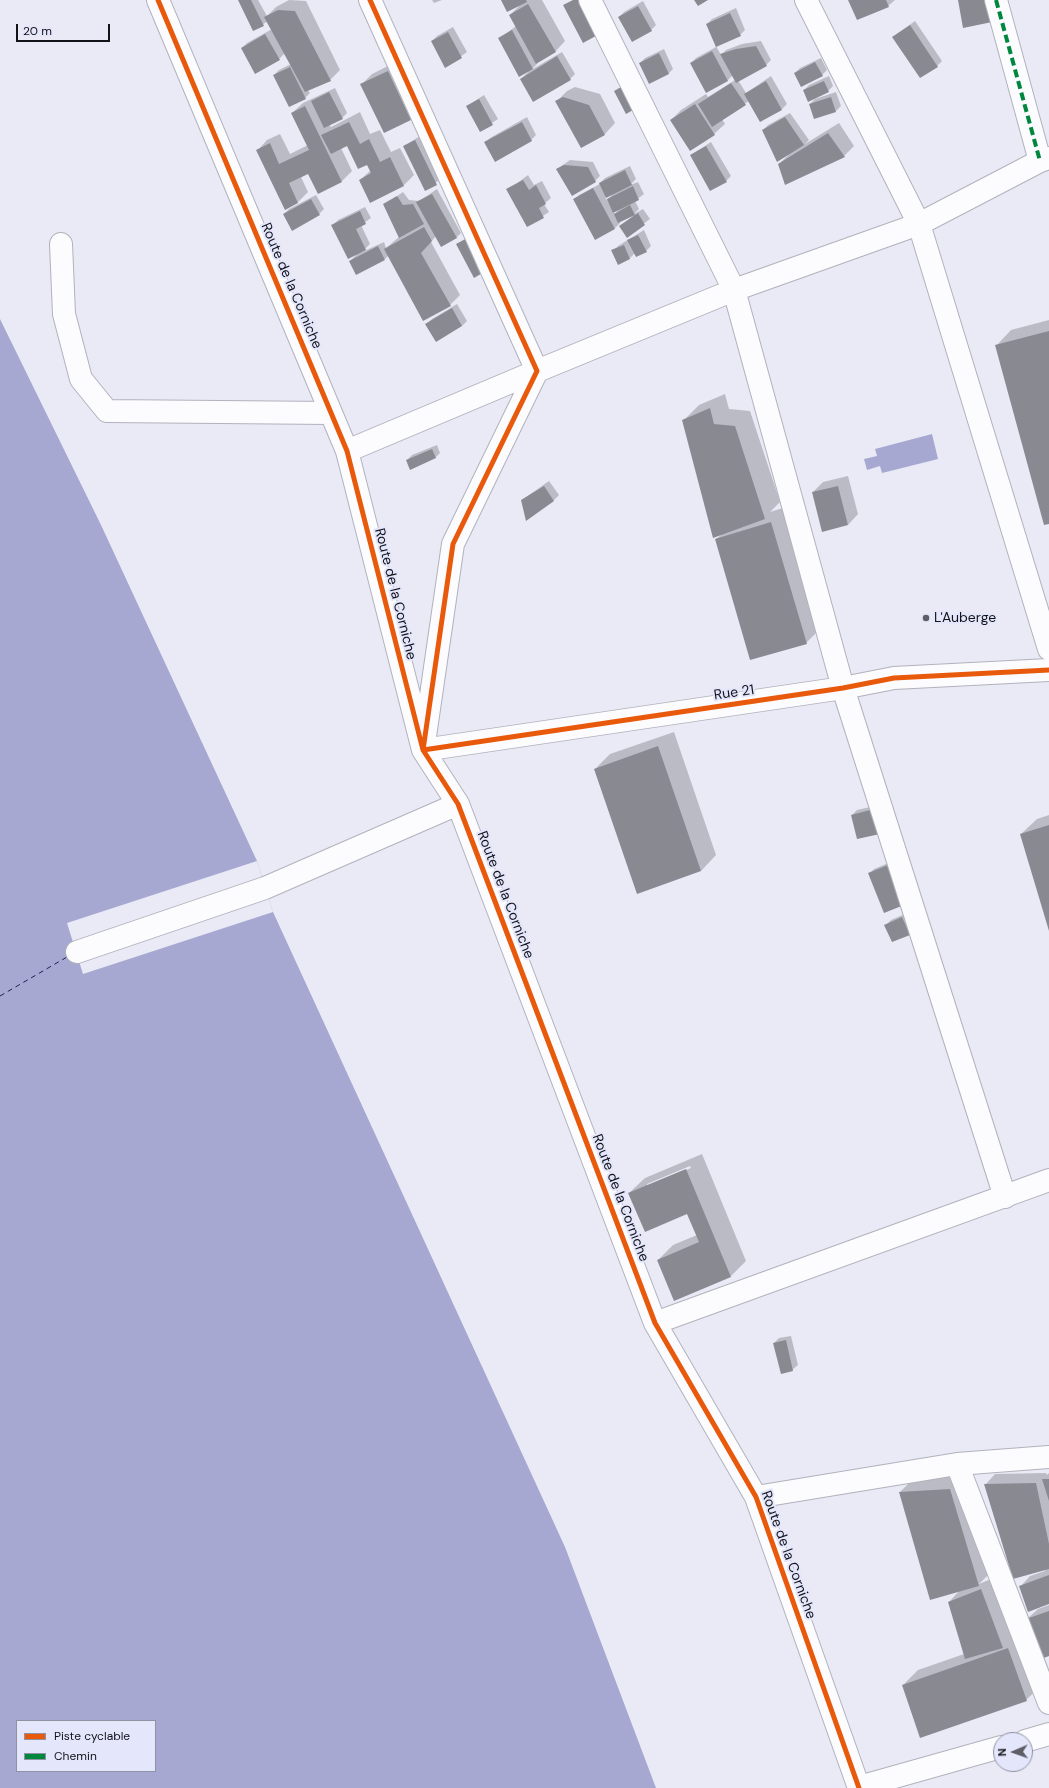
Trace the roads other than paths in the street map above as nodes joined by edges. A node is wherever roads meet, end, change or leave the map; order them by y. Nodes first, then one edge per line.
1 (158, 0) edge
2 (370, 0) edge
3 (590, 0) edge
4 (806, 0) edge
5 (996, 0) edge
6 (1044, 160) edge
7 (919, 224) junction
8 (61, 244) dead end
9 (734, 290) junction
10 (537, 370) junction
11 (331, 413) junction
12 (347, 451) junction
13 (1049, 649) edge
14 (1049, 670) edge
15 (844, 688) junction
16 (422, 750) junction
17 (458, 804) junction
18 (77, 952) dead end
19 (1049, 1180) edge
20 (1005, 1197) junction
21 (655, 1323) junction
22 (1049, 1458) edge
23 (957, 1464) junction
24 (756, 1497) junction
25 (1049, 1703) edge
26 (1049, 1734) edge
27 (1033, 1739) edge
28 (993, 1749) edge
29 (859, 1787) edge

1 - 11 street, Route de la Corniche
2 - 10 street
3 - 9 street
4 - 7 street
5 - 6 street
6 - 7 street
7 - 9 street
7 - 13 street
8 - 11 street
9 - 10 street
9 - 15 street
10 - 12 street
10 - 16 street
11 - 12 street, Route de la Corniche
12 - 16 street, Route de la Corniche
14 - 15 street, Rue 21
15 - 16 street, Rue 21
15 - 20 street
16 - 17 street, Route de la Corniche
17 - 18 street
17 - 21 street, Route de la Corniche
19 - 20 street
20 - 21 street
21 - 24 street, Route de la Corniche
22 - 23 street
23 - 24 street
23 - 25 street
24 - 29 street, Route de la Corniche
26 - 27 street
28 - 29 street

